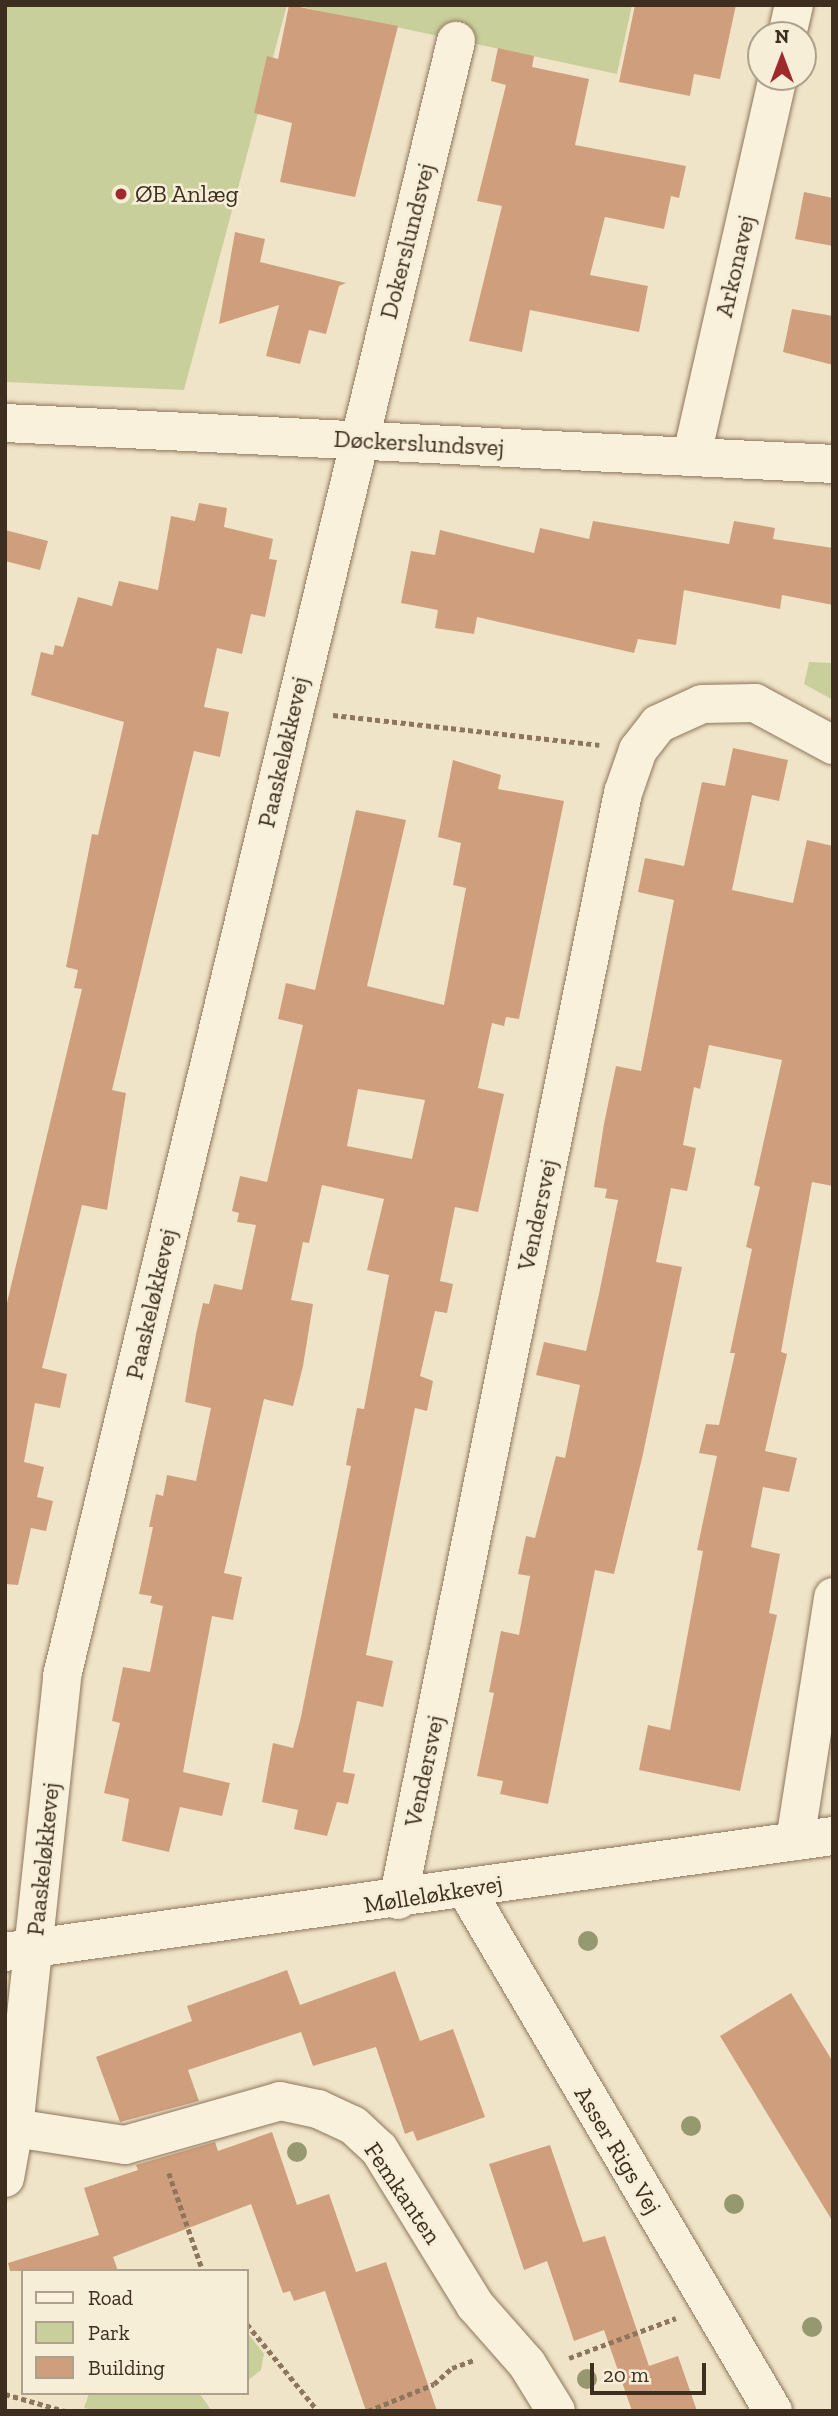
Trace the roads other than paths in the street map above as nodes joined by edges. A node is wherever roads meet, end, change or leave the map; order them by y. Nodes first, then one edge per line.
1 (456, 41) dead end
2 (775, 91) edge
3 (5, 423) edge
4 (358, 440) junction
5 (692, 455) junction
6 (833, 464) edge
7 (833, 746) edge
8 (833, 1597) edge
9 (833, 1836) edge
10 (794, 1841) junction
11 (466, 1888) junction
12 (398, 1900) junction
13 (20, 1951) edge
14 (15, 2128) junction
15 (5, 2178) edge
16 (556, 2411) edge
17 (773, 2411) edge

1 - 4 street, Dokerslundsvej
2 - 5 street, Arkonavej
3 - 4 street, Døckerslundsvej
4 - 5 street, Døckerslundsvej
4 - 13 street, Paaskeløkkevej
5 - 6 street, Døckerslundsvej
7 - 12 street, Vendersvej
8 - 10 street
9 - 10 street, Mølleløkkevej
10 - 11 street, Mølleløkkevej
11 - 12 street, Mølleløkkevej
11 - 17 street, Asser Rigs Vej
12 - 13 street, Mølleløkkevej
13 - 14 street, Paaskeløkkevej
14 - 15 street, Paaskeløkkevej
14 - 16 street, Femkanten

